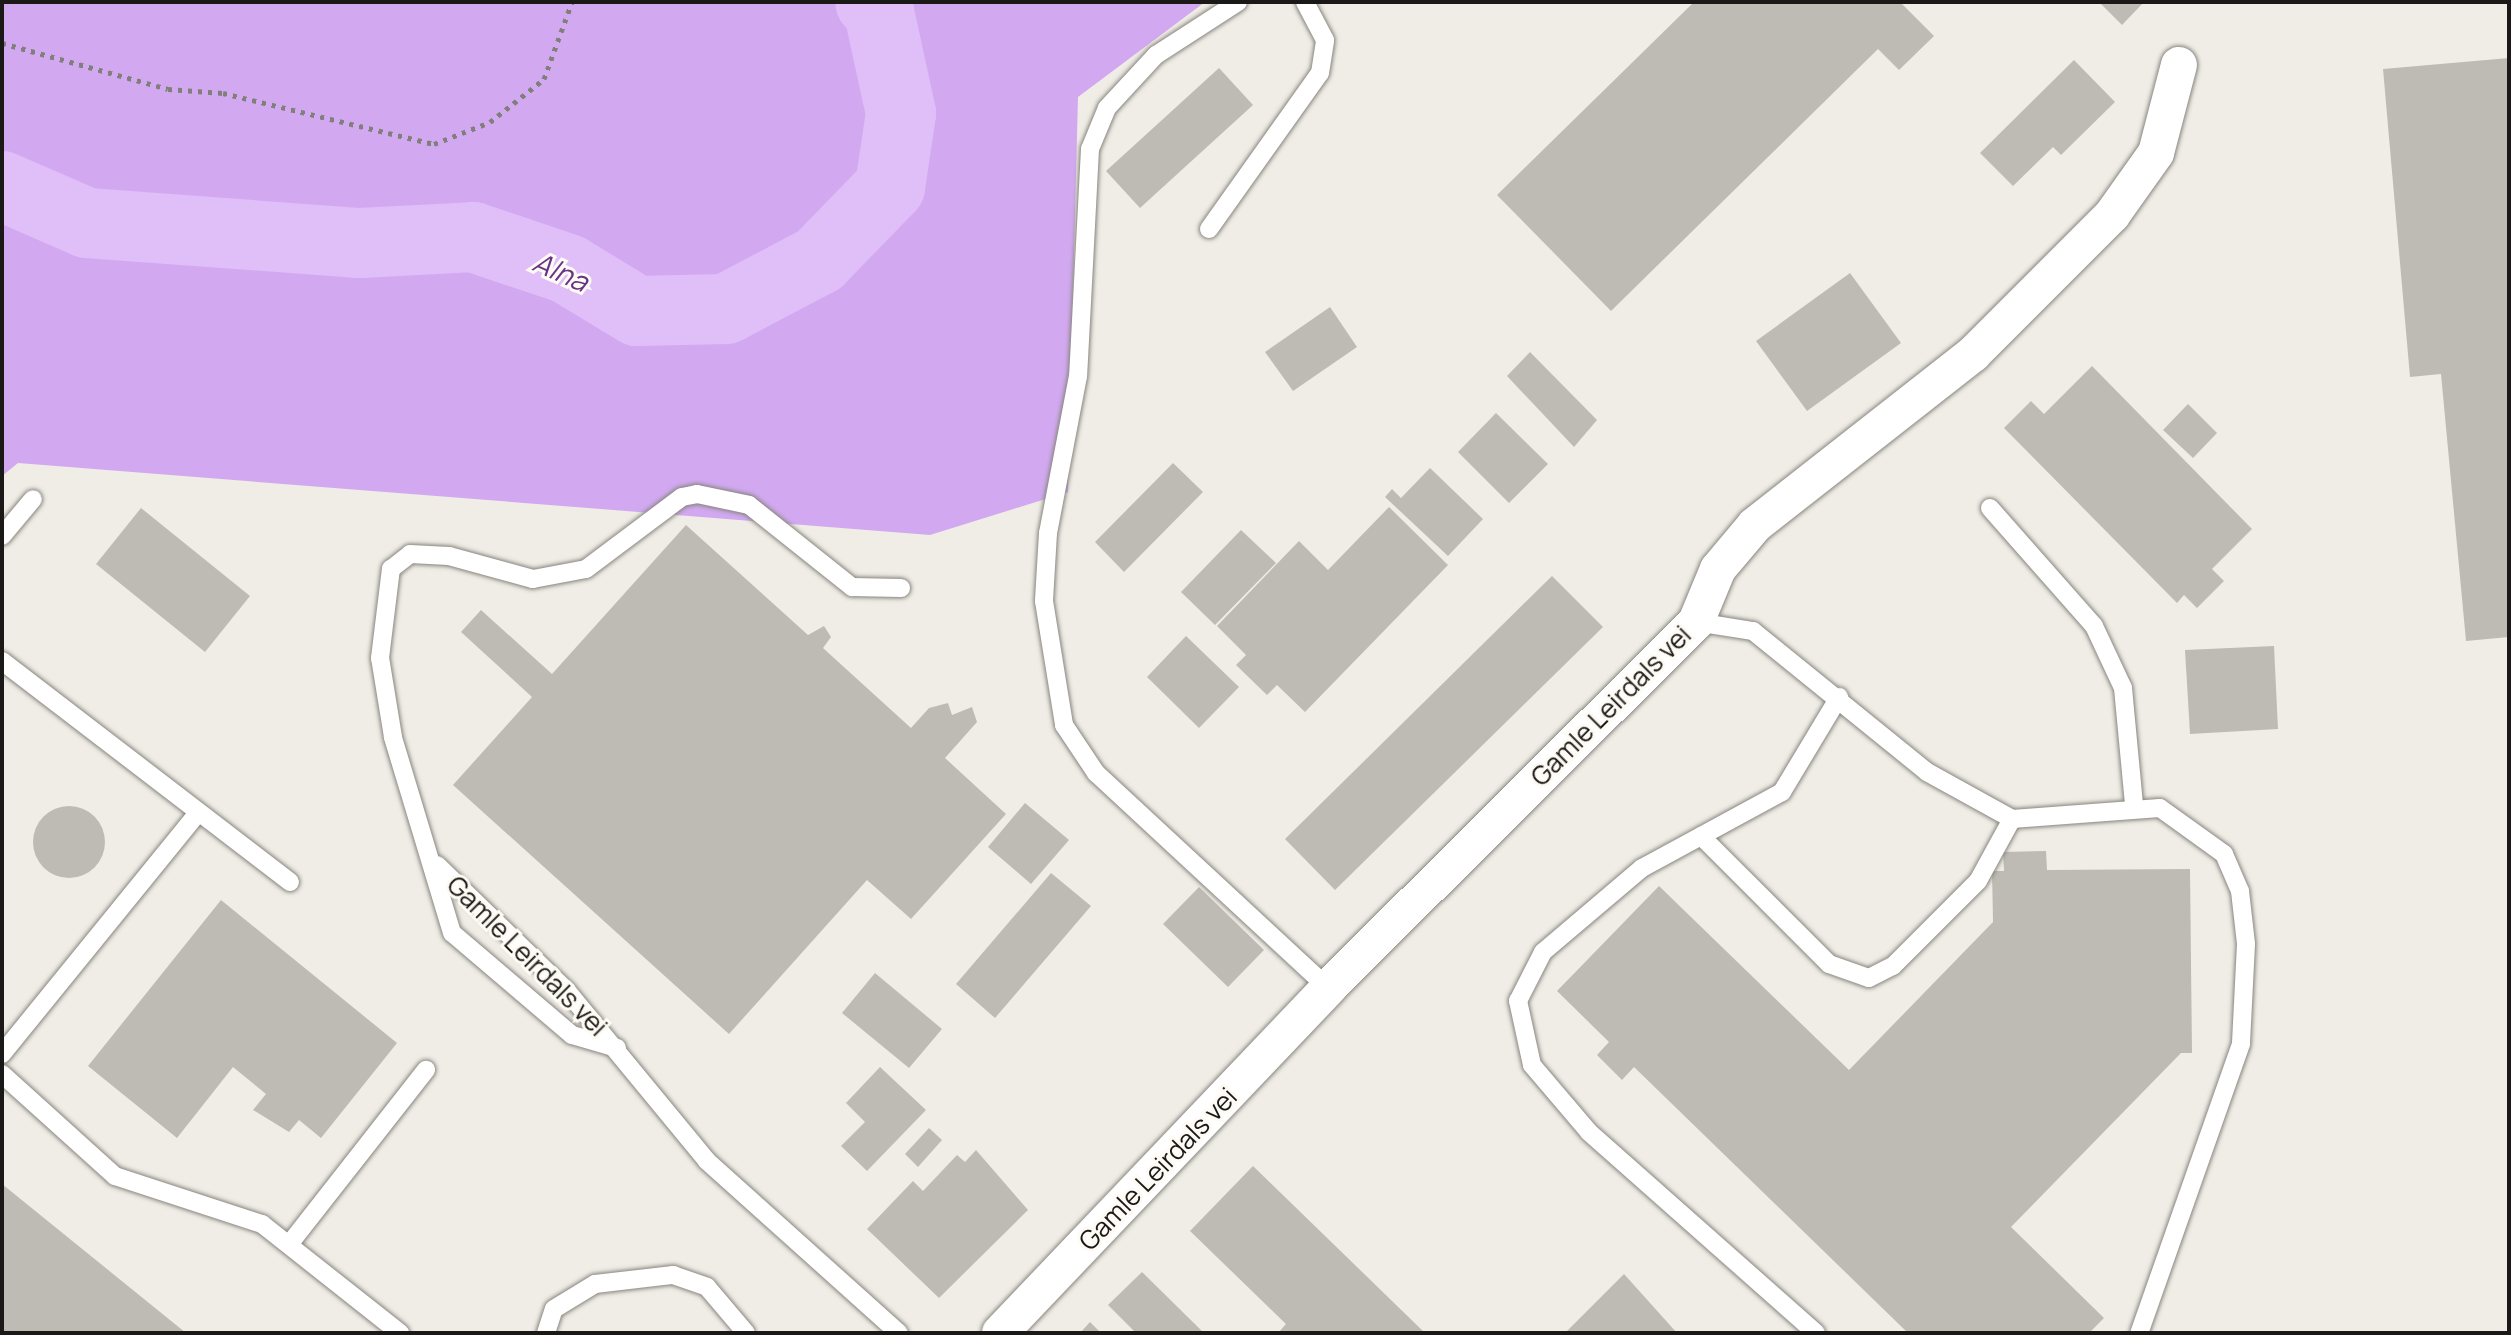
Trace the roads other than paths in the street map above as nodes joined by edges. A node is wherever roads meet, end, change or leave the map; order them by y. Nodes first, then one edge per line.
1 (1238, 2) edge
2 (1305, 2) edge
3 (2179, 65) dead end
4 (1209, 229) dead end
5 (33, 499) dead end
6 (1990, 508) dead end
7 (2, 536) edge
8 (901, 588) dead end
9 (1696, 622) junction
10 (2, 661) edge
11 (1839, 697) junction
12 (2134, 805) junction
13 (198, 813) junction
14 (2012, 819) junction
15 (1701, 836) junction
16 (436, 863) junction
17 (290, 882) dead end
18 (1328, 988) junction
19 (617, 1048) junction
20 (2, 1054) edge
21 (426, 1070) dead end
22 (2, 1074) edge
23 (291, 1242) junction
24 (400, 1333) edge
25 (546, 1333) edge
26 (746, 1333) edge
27 (899, 1333) edge
28 (1000, 1333) edge
29 (1816, 1333) edge
30 (2139, 1333) edge

1 - 18 lane
2 - 4 lane
3 - 9 street, Gamle Leirdals vei
5 - 7 lane
6 - 12 lane
8 - 16 lane, Gamle Leirdals vei
9 - 11 lane
9 - 18 street, Gamle Leirdals vei
10 - 13 lane
11 - 14 lane
11 - 15 lane
12 - 14 lane
12 - 30 lane
13 - 17 lane
13 - 20 lane
14 - 15 lane
15 - 29 lane
16 - 19 lane, Gamle Leirdals vei
16 - 19 lane, Gamle Leirdals vei
18 - 28 street, Gamle Leirdals vei
19 - 27 lane, Gamle Leirdals vei
21 - 23 lane
22 - 23 lane
23 - 24 lane
25 - 26 lane

